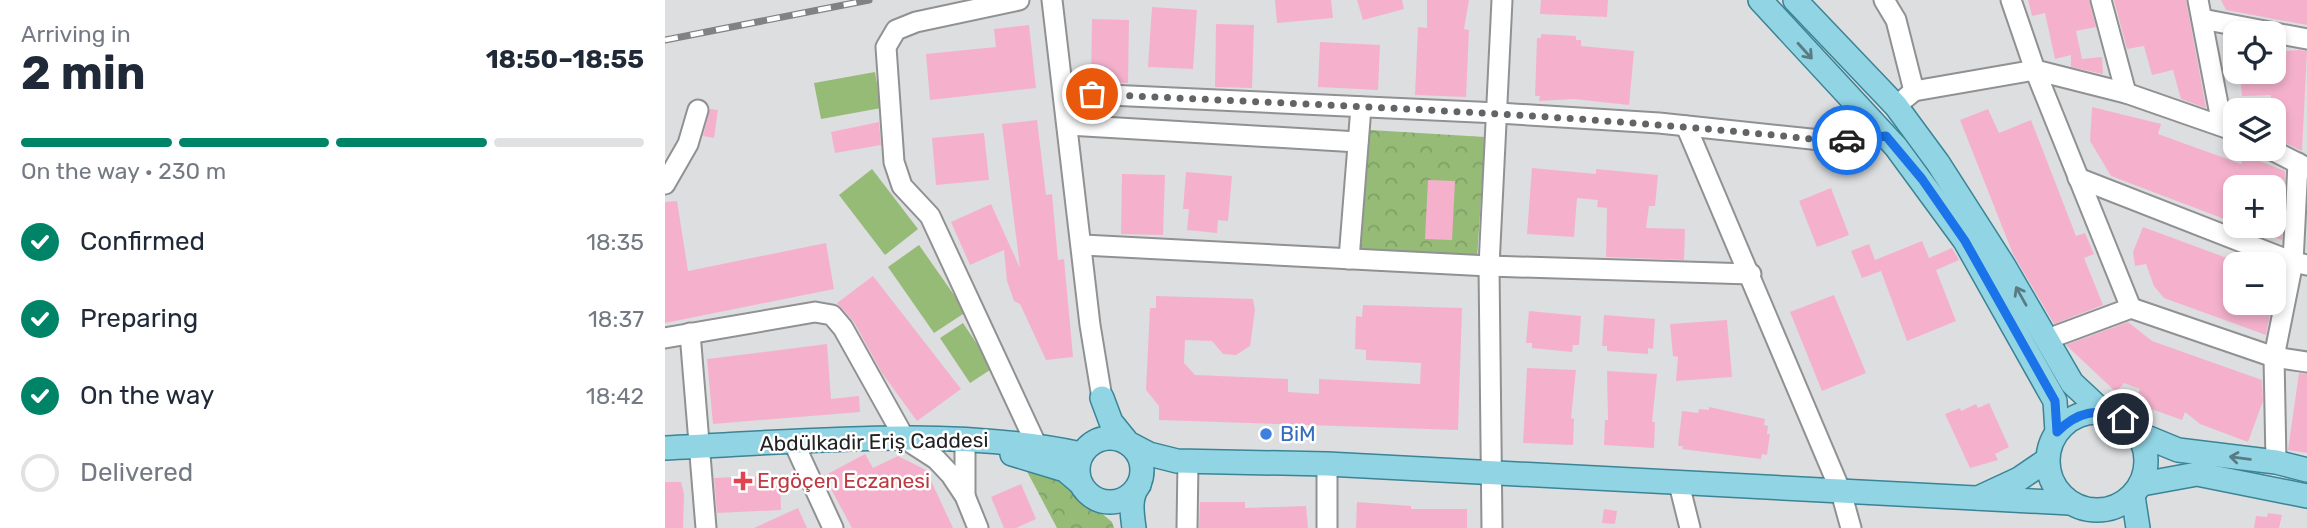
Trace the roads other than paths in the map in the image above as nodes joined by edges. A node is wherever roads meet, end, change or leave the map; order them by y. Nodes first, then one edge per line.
1 (1019, 0) edge
2 (1052, 0) edge
3 (1502, 0) edge
4 (1760, 0) edge
5 (1795, 0) edge
6 (1884, 0) edge
7 (2011, 0) edge
8 (2101, 0) edge
9 (2200, 9) edge
10 (2307, 39) edge
11 (2035, 70) junction
12 (1914, 91) junction
13 (1065, 93) junction
14 (2126, 93) junction
15 (2223, 103) edge
16 (1896, 106) junction
17 (1361, 107) junction
18 (698, 110) dead end
19 (1498, 113) junction
20 (1068, 125) junction
21 (1686, 126) junction
22 (2223, 126) edge
23 (1886, 136) junction
24 (1358, 142) junction
25 (2286, 157) edge
26 (2303, 165) edge
27 (2078, 178) junction
28 (665, 184) edge
29 (1083, 245) junction
30 (1349, 260) junction
31 (2300, 263) edge
32 (1489, 266) junction
33 (1751, 274) junction
34 (2131, 308) junction
35 (690, 333) junction
36 (665, 338) edge
37 (2045, 340) junction
38 (2274, 357) junction
39 (2307, 362) edge
40 (1103, 398) junction
41 (2102, 411) junction
42 (2057, 432) junction
43 (2139, 434) junction
44 (905, 439) junction
45 (793, 441) junction
46 (965, 442) junction
47 (1128, 443) junction
48 (1036, 444) junction
49 (697, 447) junction
50 (665, 448) edge
51 (1084, 450) junction
52 (2047, 460) junction
53 (1182, 462) junction
54 (2276, 463) junction
55 (1327, 464) junction
56 (2307, 470) edge
57 (1491, 475) junction
58 (1679, 484) junction
59 (1086, 490) junction
60 (2137, 490) junction
61 (1134, 491) junction
62 (1841, 492) junction
63 (965, 496) junction
64 (2307, 496) edge
65 (1975, 499) junction
66 (2070, 503) junction
67 (2098, 519) edge
68 (706, 528) edge
69 (833, 528) edge
70 (978, 528) edge
71 (1124, 528) edge
72 (1134, 528) edge
73 (1187, 528) edge
74 (1327, 528) edge
75 (1492, 528) edge
76 (1690, 528) edge
77 (1851, 528) edge
78 (2138, 528) edge

1 - 48 street
2 - 13 street
3 - 19 street
4 -> 23 main road
5 - 16 main road
6 - 12 street
7 - 11 street
8 - 14 street
9 - 10 street
9 - 15 street
11 - 12 street
11 - 14 street
11 - 27 street
12 - 16 street
13 - 17 street
13 - 20 street
14 - 22 street
37 -> 16 main road
17 - 19 street
17 - 24 street
18 - 28 street
19 - 21 street
19 - 32 street
20 - 24 street
20 - 29 street
21 - 23 street
21 - 33 street
23 - 42 main road
24 - 30 street
25 - 26 street
26 - 31 street
27 - 31 street
27 - 34 street
29 - 30 street
29 - 40 street
30 - 32 street
31 - 38 street
32 - 33 street
32 - 57 street
33 - 62 street
34 - 37 street
34 - 38 street
35 - 36 street
35 - 44 street
35 - 49 street
37 - 41 main road
38 - 39 street
38 - 54 street
40 - 47 main road
40 - 51 main road
41 - 42 main road
41 - 43 main road
42 - 52 main road
54 -> 43 main road
43 - 60 main road
44 - 45 main road, Abdülkadir Eriş Caddesi
44 - 46 main road, Abdülkadir Eriş Caddesi
44 - 63 street
45 - 49 main road, Abdülkadir Eriş Caddesi
45 - 69 street
46 - 48 main road, Abdülkadir Eriş Caddesi
46 - 59 main road
46 - 63 street
47 - 51 main road
47 - 53 main road
47 - 61 main road
48 - 51 main road, Abdülkadir Eriş Caddesi
49 - 50 main road, Abdülkadir Eriş Caddesi
49 - 68 street
51 - 59 main road
52 - 65 main road
52 - 66 main road
53 - 55 main road
53 - 61 main road
53 - 73 street
54 - 56 main road
55 - 57 main road
55 - 74 street
57 - 58 main road
57 - 75 street
58 - 62 main road
58 - 76 street
59 - 61 main road
59 - 71 main road
60 - 64 main road
60 - 67 main road
60 - 78 main road
61 - 72 main road
62 - 65 main road
62 - 77 street
63 - 70 street
65 - 66 main road
66 - 67 main road

